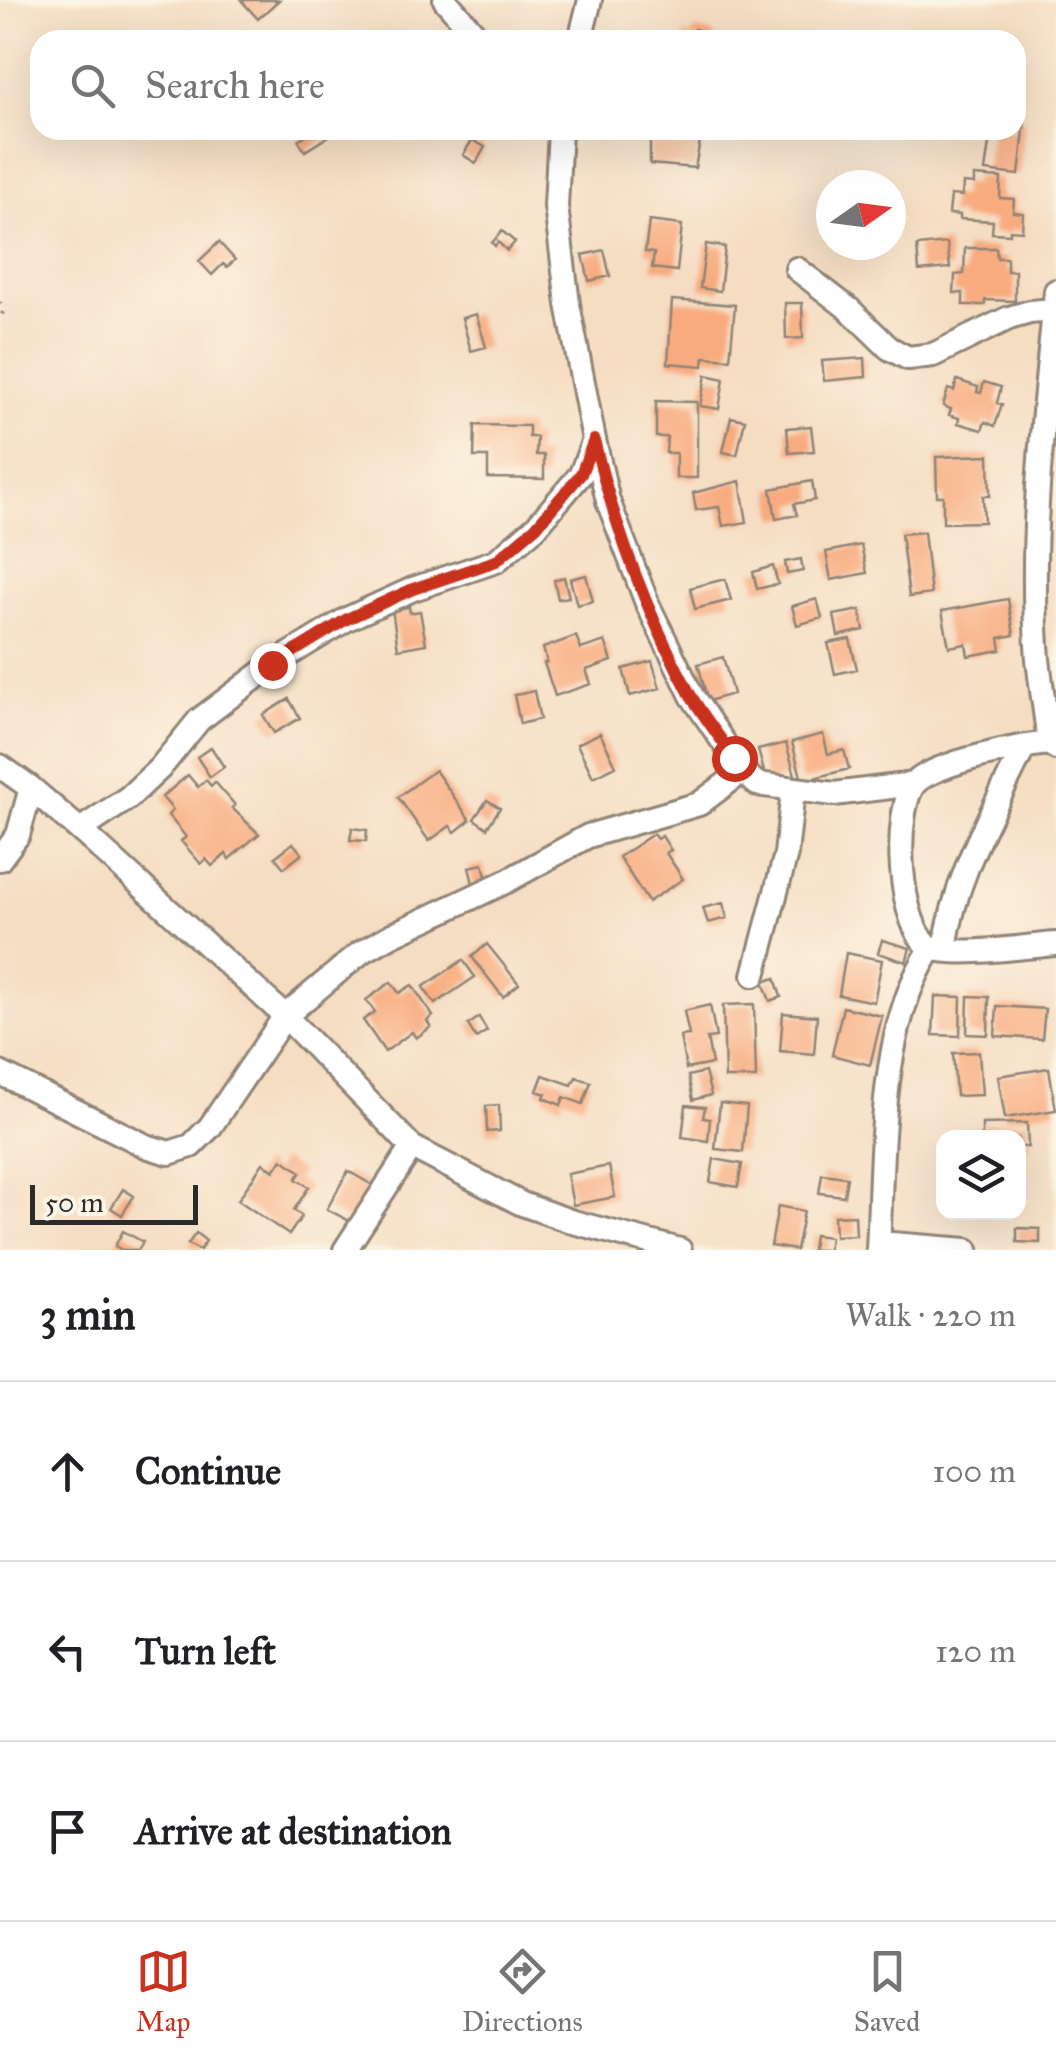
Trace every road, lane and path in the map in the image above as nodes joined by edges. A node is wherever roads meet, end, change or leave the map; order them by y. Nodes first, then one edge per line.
1 (444, 0) edge
2 (590, 0) edge
3 (471, 30) edge
4 (582, 30) edge
5 (559, 140) edge
6 (796, 270) dead end
7 (1055, 301) edge
8 (0, 302) edge
9 (0, 318) edge
10 (594, 440) junction
11 (1054, 745) edge
12 (1024, 746) junction
13 (0, 766) edge
14 (743, 771) junction
15 (914, 784) junction
16 (32, 788) junction
17 (793, 791) junction
18 (80, 830) junction
19 (0, 859) edge
20 (1056, 944) edge
21 (938, 949) junction
22 (754, 974) dead end
23 (285, 1016) junction
24 (0, 1074) edge
25 (412, 1147) junction
26 (879, 1247) edge
27 (345, 1250) edge
28 (680, 1250) edge
29 (967, 1250) edge

1 - 3 street
2 - 4 street
5 - 10 street
6 - 7 street
7 - 11 street
8 - 9 path
10 - 14 street
10 - 18 street
11 - 12 street
12 - 15 street
12 - 21 street
13 - 16 street
14 - 17 street
14 - 23 street
15 - 17 street
15 - 21 street
16 - 18 street
16 - 19 street
17 - 22 street
18 - 23 street
20 - 21 street
21 - 26 street
23 - 24 street
23 - 25 street
25 - 27 street
25 - 28 street
26 - 29 street

